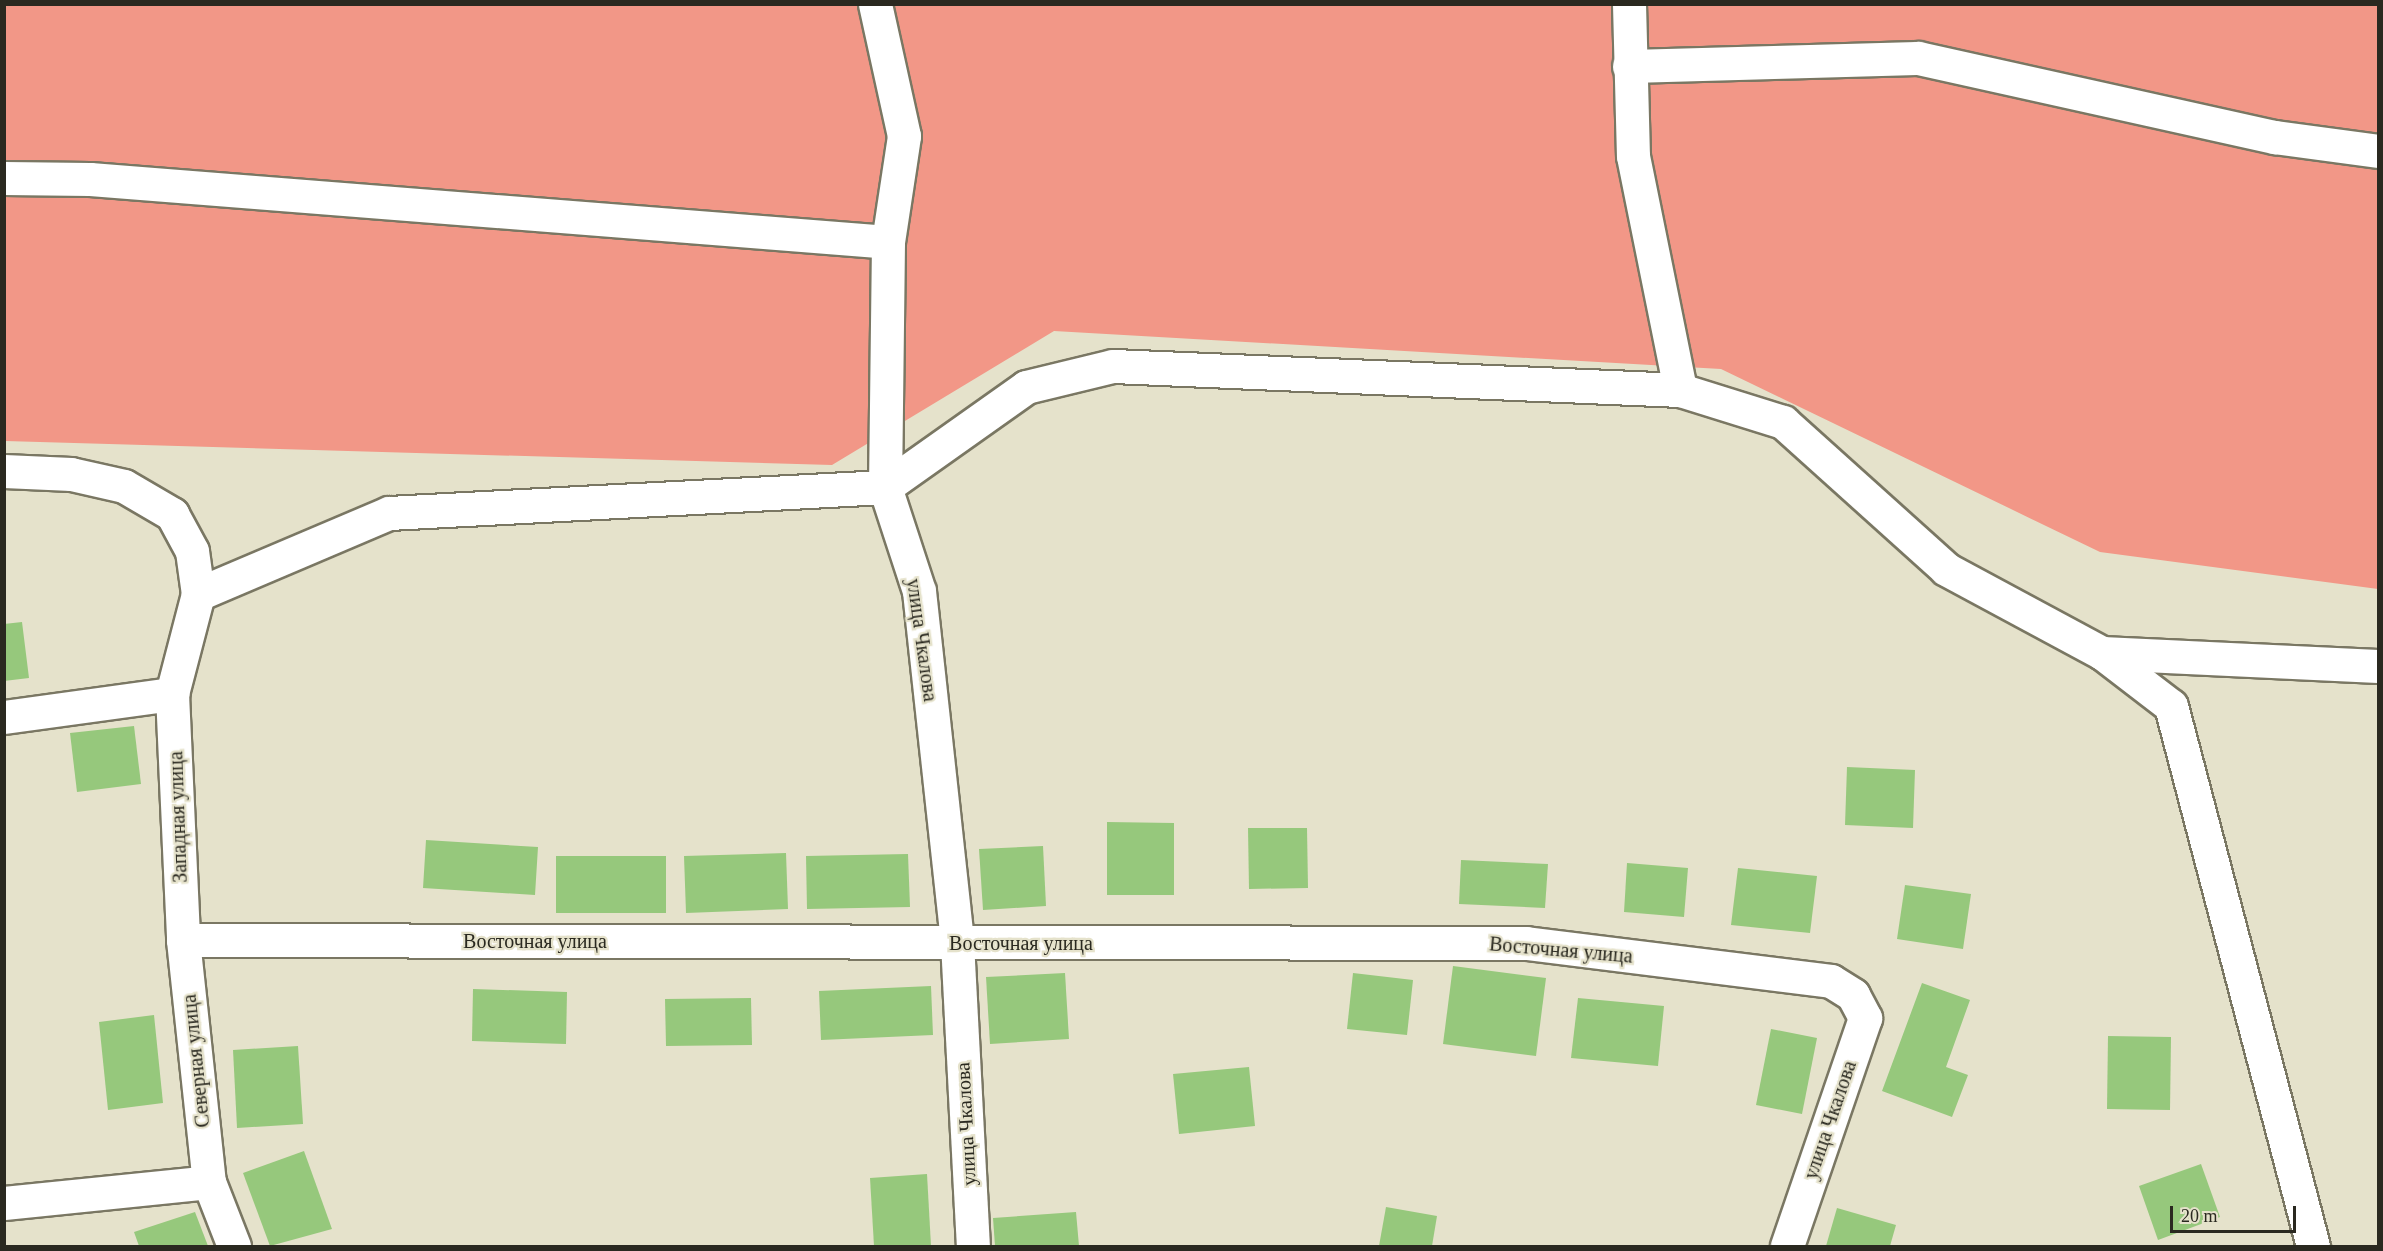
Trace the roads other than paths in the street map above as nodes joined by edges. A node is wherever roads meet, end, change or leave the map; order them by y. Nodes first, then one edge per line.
1 (875, 4) edge
2 (1629, 4) edge
3 (1629, 66) junction
4 (2379, 151) edge
5 (4, 178) edge
6 (888, 242) junction
7 (1680, 390) junction
8 (4, 471) edge
9 (885, 487) junction
10 (198, 594) junction
11 (2102, 653) junction
12 (2379, 666) edge
13 (172, 694) junction
14 (4, 717) edge
15 (183, 940) junction
16 (957, 942) junction
17 (1853, 995) joint
18 (209, 1182) junction
19 (4, 1203) edge
20 (234, 1246) edge
21 (973, 1246) edge
22 (1787, 1246) edge
23 (2313, 1246) edge

1 - 6 street, улица Чкалова
2 - 3 street
3 - 4 street
3 - 7 street
5 - 6 street
6 - 9 street, улица Чкалова
7 - 9 street
7 - 11 street
8 - 10 street, Западная улица
9 - 10 street
9 - 16 street, улица Чкалова
10 - 13 street, Западная улица
11 - 12 street
11 - 23 street
13 - 14 street
13 - 15 street, Западная улица
15 - 16 street, Восточная улица
15 - 18 street, Северная улица
16 - 17 street, Восточная улица
16 - 21 street, улица Чкалова
17 - 22 street, улица Чкалова
18 - 19 street
18 - 20 street, Северная улица

